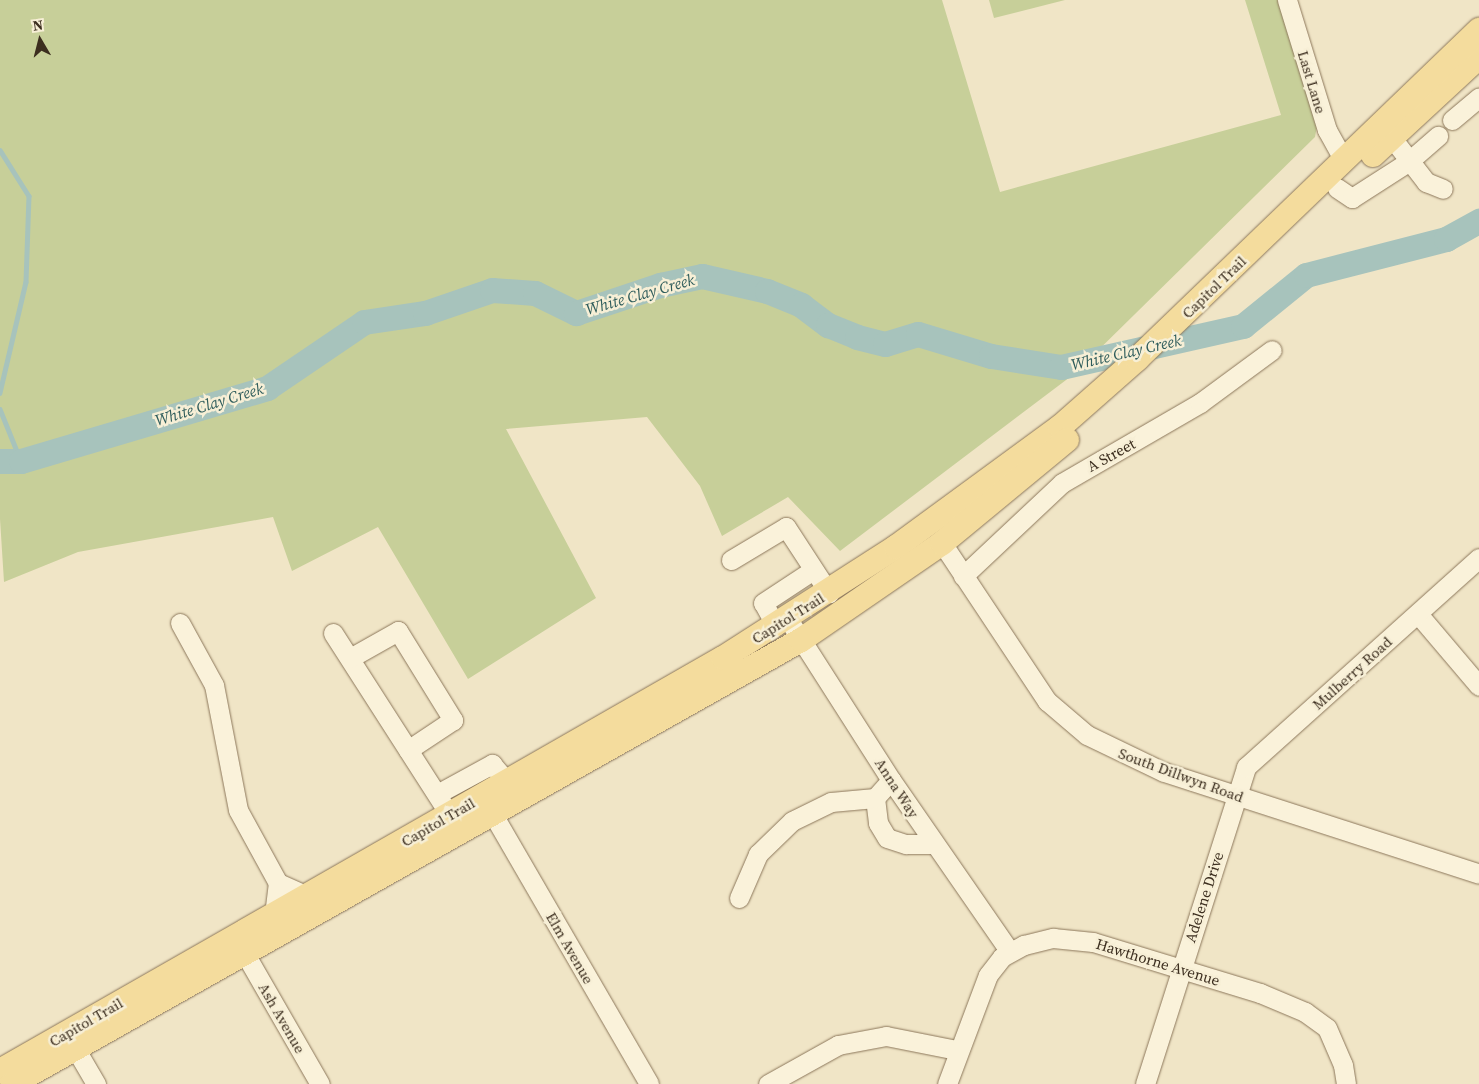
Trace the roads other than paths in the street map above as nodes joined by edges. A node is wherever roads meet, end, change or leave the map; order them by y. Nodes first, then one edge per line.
1 (1287, 0) edge
2 (1479, 30) edge
3 (1479, 57) edge
4 (1479, 97) edge
5 (1452, 120) dead end
6 (1438, 136) dead end
7 (1392, 138) junction
8 (1344, 160) junction
9 (1408, 162) junction
10 (1443, 189) dead end
11 (1323, 195) junction
12 (1272, 350) dead end
13 (1065, 432) junction
14 (942, 543) junction
15 (1479, 558) edge
16 (731, 560) dead end
17 (814, 570) junction
18 (963, 576) junction
19 (829, 592) junction
20 (1418, 614) junction
21 (180, 623) dead end
22 (782, 623) junction
23 (333, 633) dead end
24 (801, 640) junction
25 (350, 658) junction
26 (1479, 686) edge
27 (408, 750) junction
28 (891, 780) junction
29 (507, 782) junction
30 (437, 794) junction
31 (1236, 795) junction
32 (875, 798) junction
33 (491, 811) junction
34 (450, 815) junction
35 (934, 844) junction
36 (1479, 874) edge
37 (278, 883) junction
38 (307, 896) junction
39 (739, 898) dead end
40 (274, 915) junction
41 (244, 952) junction
42 (1010, 952) junction
43 (1180, 971) junction
44 (75, 1048) junction
45 (957, 1050) junction
46 (0, 1071) edge
47 (12, 1084) edge
48 (96, 1084) edge
49 (320, 1084) edge
50 (649, 1084) edge
51 (768, 1084) edge
52 (947, 1084) edge
53 (1145, 1084) edge
54 (1346, 1084) edge

1 - 8 street, Last Lane
2 - 8 main road, Capitol Trail
3 - 7 main road, Capitol Trail
4 - 5 street
6 - 9 street
7 - 9 street
7 - 11 main road, Capitol Trail
8 - 11 main road, Capitol Trail
9 - 10 street
9 - 11 street
11 - 13 main road, Capitol Trail
12 - 18 street, A Street
13 - 14 main road, Capitol Trail
13 - 19 main road, Capitol Trail
14 - 18 street, South Dillwyn Road
14 - 24 main road, Capitol Trail
15 - 20 street, Mulberry Road
16 - 17 street
17 - 19 street
17 - 22 street, Anna Way
18 - 31 street, South Dillwyn Road
19 - 22 main road, Capitol Trail
20 - 26 street
20 - 31 street, Mulberry Road
21 - 37 street
22 - 24 street, Anna Way
22 - 29 main road, Capitol Trail
23 - 25 street
24 - 28 street, Anna Way
24 - 33 main road, Capitol Trail
25 - 27 street
25 - 27 street
27 - 30 street
28 - 32 street
28 - 35 street, Anna Way
29 - 30 street
29 - 34 main road, Capitol Trail
30 - 34 street
31 - 36 street, South Dillwyn Road
31 - 43 street, Adelene Drive
32 - 35 street
32 - 39 street
33 - 41 main road, Capitol Trail
33 - 50 street, Elm Avenue
34 - 38 main road, Capitol Trail
35 - 42 street, Anna Way
37 - 38 street
37 - 40 street
38 - 40 main road, Capitol Trail
40 - 46 main road, Capitol Trail
41 - 44 main road, Capitol Trail
41 - 49 street, Ash Avenue
42 - 43 street, Hawthorne Avenue
42 - 45 street, Hawthorne Avenue
43 - 53 street, Adelene Drive
43 - 54 street, Hawthorne Avenue
44 - 47 main road, Capitol Trail
44 - 48 street
45 - 51 street
45 - 52 street, Hawthorne Avenue

